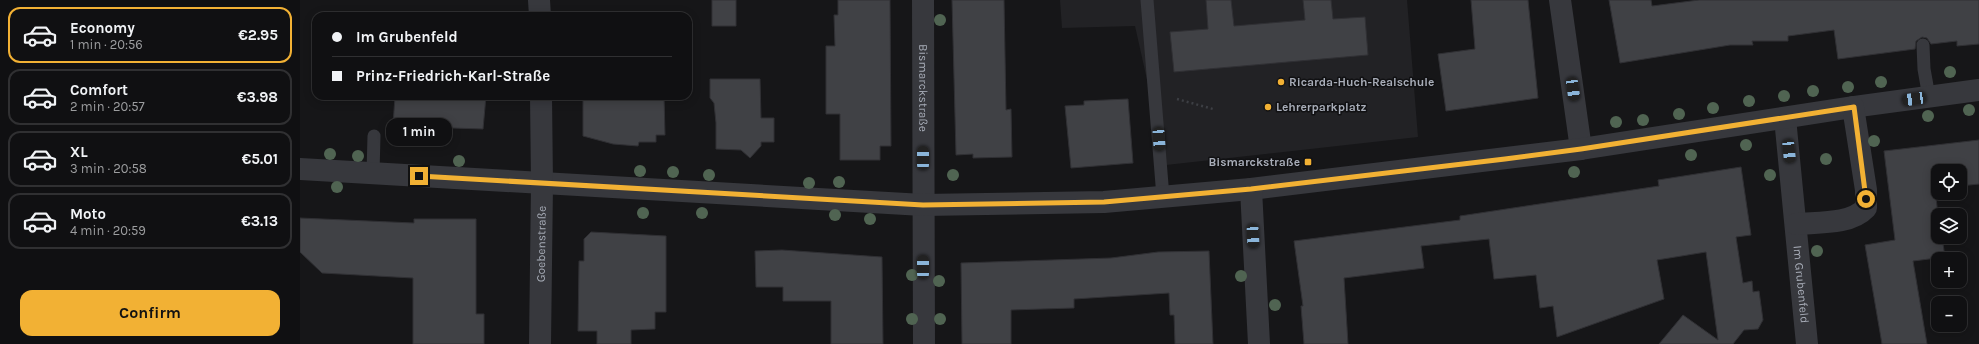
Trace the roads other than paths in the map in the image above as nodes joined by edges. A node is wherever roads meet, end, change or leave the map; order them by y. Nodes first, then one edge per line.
1 (539, 0) edge
2 (923, 0) edge
3 (1147, 0) edge
4 (1560, 0) edge
5 (540, 12) edge
6 (1923, 44) dead end
7 (1979, 90) edge
8 (1929, 97) junction
9 (541, 100) edge
10 (1854, 107) junction
11 (1785, 118) junction
12 (374, 136) dead end
13 (1581, 149) junction
14 (300, 169) edge
15 (373, 173) junction
16 (542, 184) junction
17 (1251, 189) junction
18 (1163, 197) junction
19 (923, 205) junction
20 (1796, 224) junction
21 (540, 344) edge
22 (924, 344) edge
23 (1259, 344) edge
24 (1807, 344) edge

1 - 5 street
2 - 19 street, Bismarckstraße
3 - 18 lane
4 - 13 street
6 - 8 lane
7 - 8 street
8 - 10 street
9 - 16 street, Goebenstraße
10 - 11 street
10 - 20 street
11 - 13 street
11 - 20 street, Im Grubenfeld
12 - 15 lane
13 - 17 street
14 - 15 street
15 - 16 street
16 - 19 street
16 - 21 street, Goebenstraße
17 - 18 street
17 - 23 street
18 - 19 street
19 - 22 street, Bismarckstraße
20 - 24 street, Im Grubenfeld

